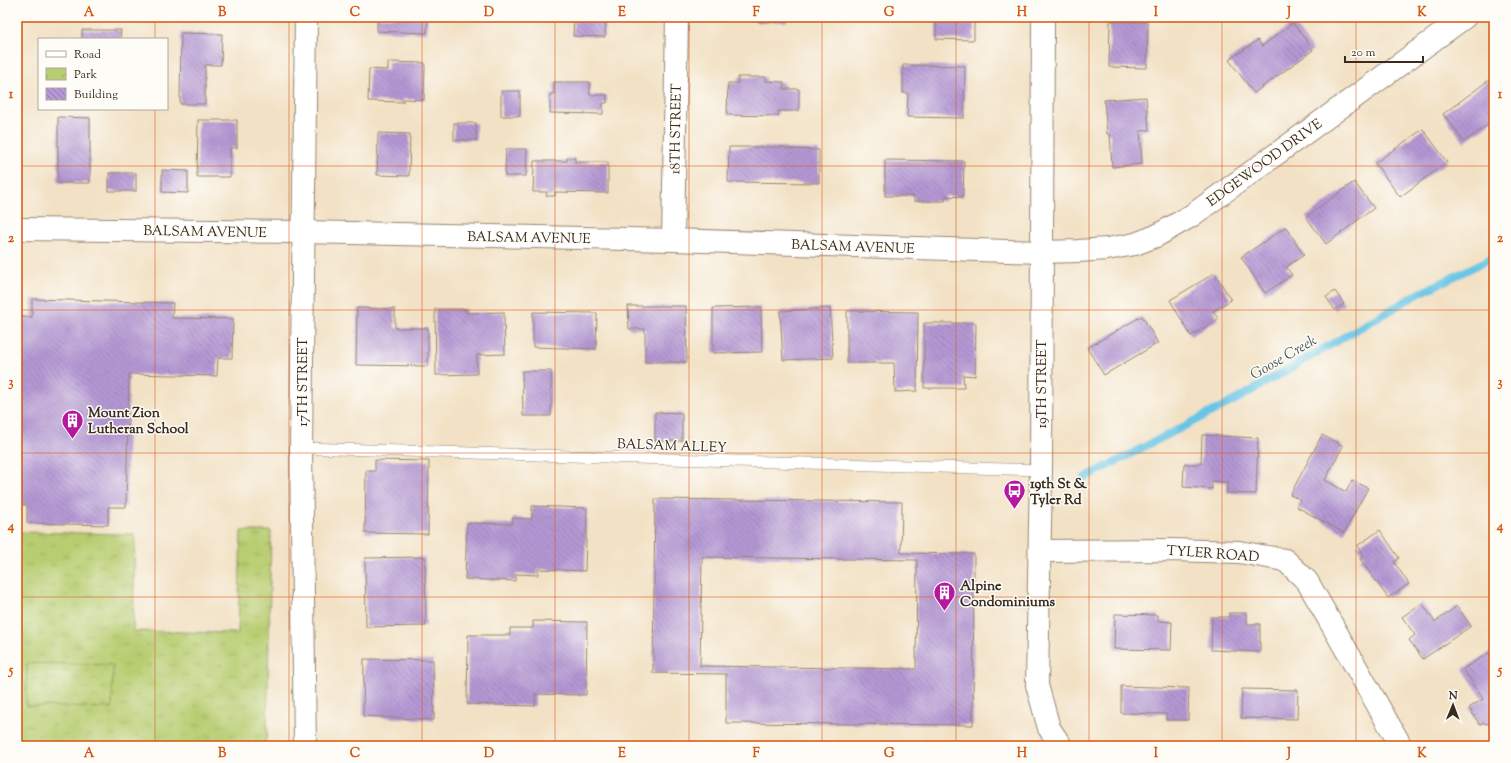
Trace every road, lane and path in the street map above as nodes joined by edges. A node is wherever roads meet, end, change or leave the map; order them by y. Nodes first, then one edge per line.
1 (306, 17) edge
2 (677, 17) edge
3 (1043, 17) edge
4 (1465, 17) edge
5 (17, 229) edge
6 (303, 232) junction
7 (673, 240) junction
8 (1041, 252) junction
9 (301, 448) junction
10 (1041, 470) junction
11 (1040, 551) junction
12 (305, 746) edge
13 (1061, 746) edge
14 (1401, 746) edge

1 - 6 street, 17TH STREET
2 - 7 street, 18TH STREET
3 - 8 street, 19TH STREET
4 - 8 street, EDGEWOOD DRIVE
5 - 6 street, BALSAM AVENUE
6 - 7 street, BALSAM AVENUE
6 - 9 street, 17TH STREET
7 - 8 street, BALSAM AVENUE
8 - 10 street, 19TH STREET
9 - 10 lane, BALSAM ALLEY
9 - 12 street, 17TH STREET
10 - 11 street, 19TH STREET
11 - 13 street, 19TH STREET
11 - 14 street, TYLER ROAD

